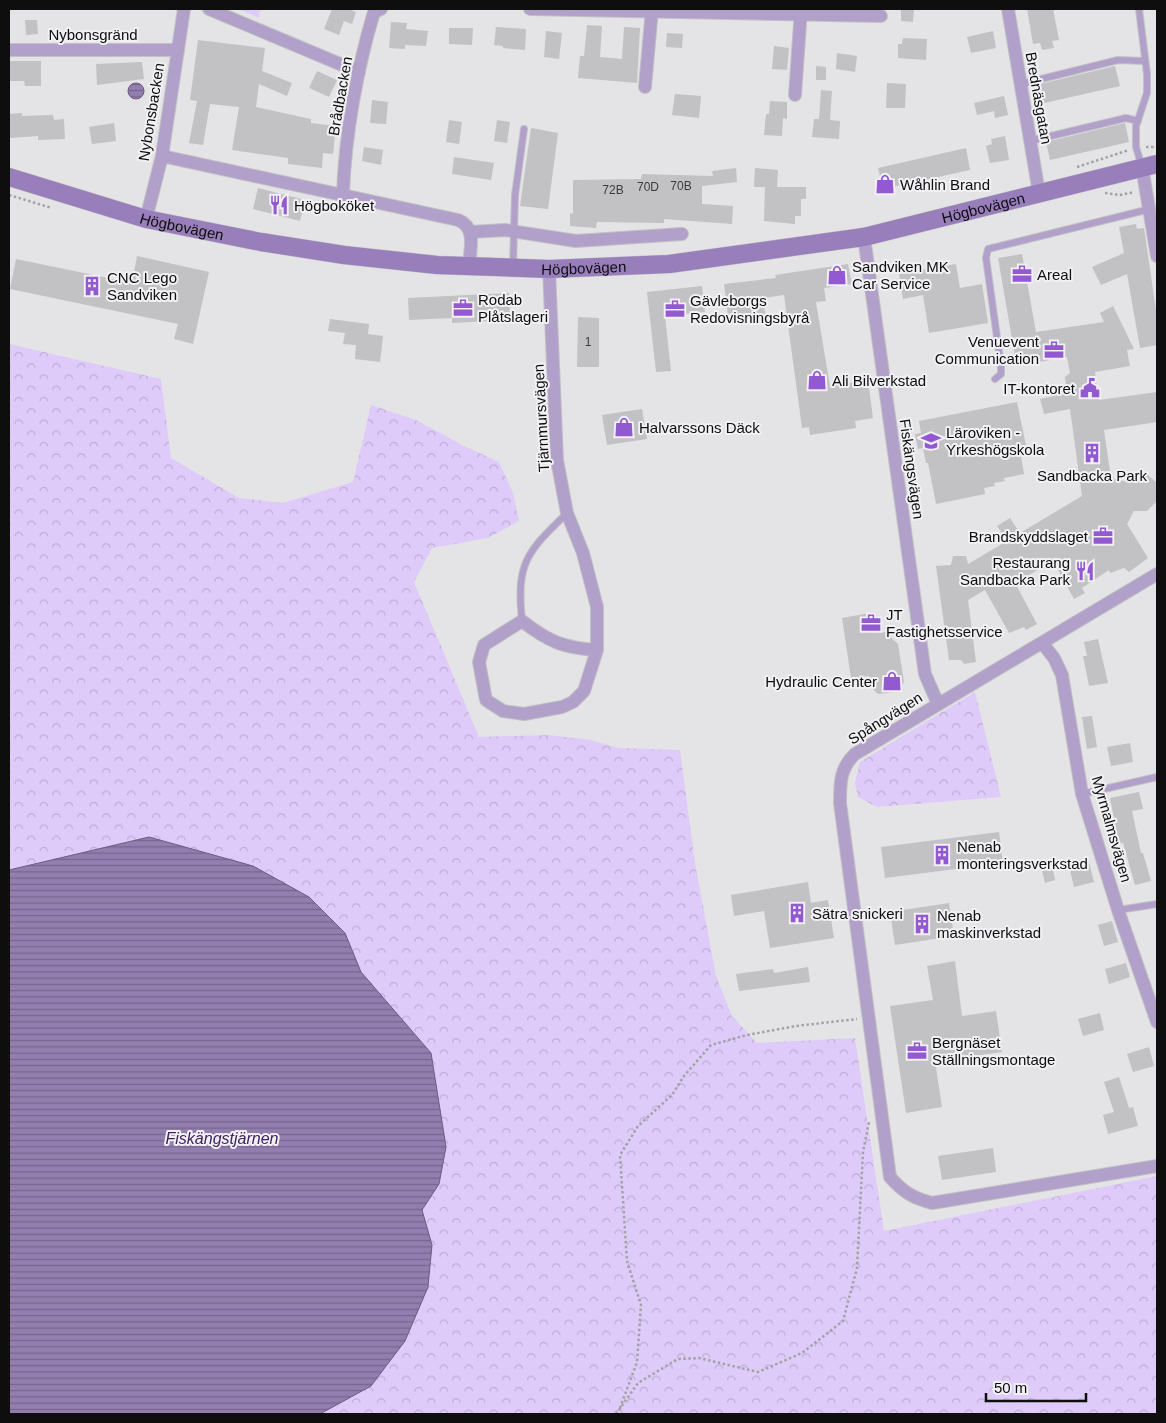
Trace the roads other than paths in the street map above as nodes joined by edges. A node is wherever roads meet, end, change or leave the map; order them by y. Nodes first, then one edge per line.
1 (184, 9) edge
2 (209, 9) edge
3 (381, 9) edge
4 (530, 9) edge
5 (1008, 9) edge
6 (1139, 9) edge
7 (652, 10) edge
8 (801, 11) edge
9 (881, 16) dead end
10 (9, 50) edge
11 (178, 50) junction
12 (1145, 60) junction
13 (360, 72) junction
14 (1020, 84) junction
15 (645, 87) dead end
16 (794, 95) dead end
17 (1138, 121) junction
18 (524, 129) dead end
19 (1030, 141) junction
20 (162, 156) junction
21 (1150, 166) edge
22 (9, 177) edge
23 (343, 194) junction
24 (1039, 194) junction
25 (1150, 209) junction
26 (146, 219) junction
27 (470, 232) junction
28 (514, 232) junction
29 (682, 234) dead end
30 (864, 237) junction
31 (1157, 256) edge
32 (469, 266) junction
33 (513, 268) junction
34 (549, 269) junction
35 (995, 379) dead end
36 (567, 513) junction
37 (1157, 574) edge
38 (522, 621) junction
39 (1043, 644) junction
40 (597, 650) junction
41 (938, 704) junction
42 (1157, 777) edge
43 (1082, 794) junction
44 (1157, 904) edge
45 (1118, 910) junction
46 (1157, 1022) edge
47 (1157, 1166) edge

1 - 11 street, Nybonsbacken
2 - 13 street
3 - 13 street, Brådbacken
4 - 7 street
5 - 14 street, Brednäsgatan
6 - 12 lane
7 - 8 street
7 - 15 street
8 - 9 street
8 - 16 street
10 - 11 street, Nybonsgränd
11 - 20 street, Nybonsbacken
12 - 14 lane
12 - 17 lane
13 - 23 street, Brådbacken
14 - 19 street, Brednäsgatan
17 - 19 lane
17 - 21 lane
18 - 28 lane
19 - 24 street, Brednäsgatan
20 - 23 street
20 - 26 street, Nybonsbacken
21 - 24 main road, Högbovägen
21 - 25 street
22 - 26 main road, Högbovägen
23 - 27 street
24 - 30 main road, Högbovägen
25 - 31 street
25 - 35 lane
26 - 32 main road, Högbovägen
27 - 28 street
27 - 32 street
28 - 29 street
28 - 33 lane
30 - 34 main road, Högbovägen
30 - 41 street, Fiskängsvägen
32 - 33 main road, Högbovägen
33 - 34 main road, Högbovägen
34 - 36 street, Tjärnmursvägen
36 - 38 lane
36 - 40 street, Tjärnmursvägen
37 - 39 street, Spångvägen
38 - 40 street
38 - 40 street, Tjärnmursvägen
39 - 41 street, Spångvägen
39 - 43 street, Myrmalmsvägen
41 - 47 street, Spångvägen
42 - 43 lane
43 - 45 street, Myrmalmsvägen
44 - 45 lane
45 - 46 street, Myrmalmsvägen

